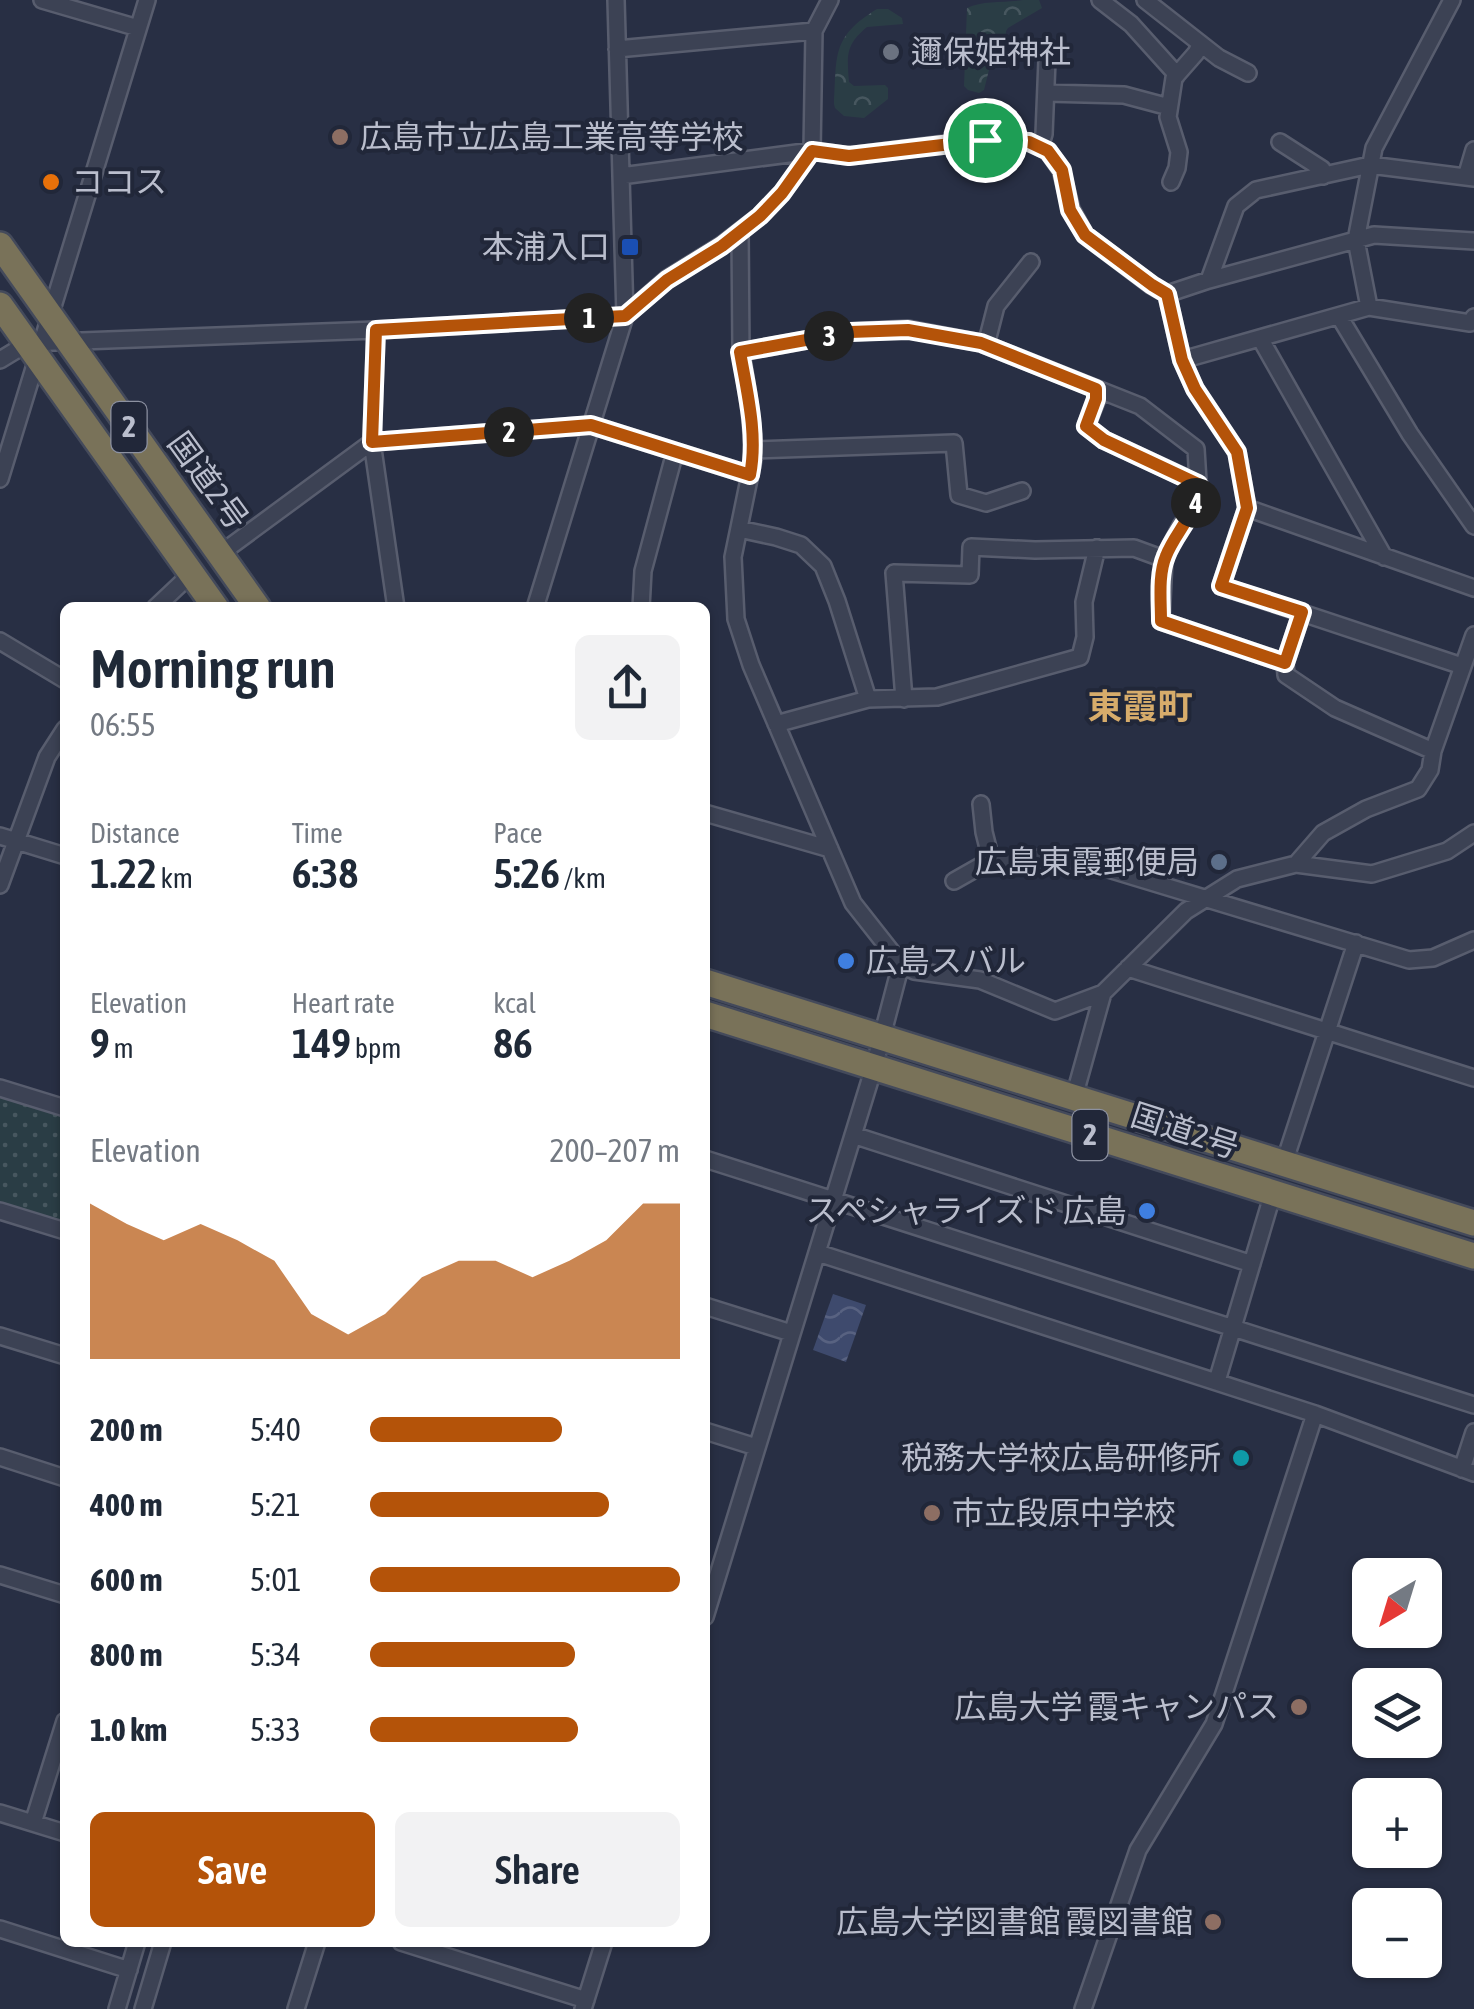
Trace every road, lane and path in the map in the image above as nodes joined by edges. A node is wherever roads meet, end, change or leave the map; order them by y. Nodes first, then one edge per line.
1 (42, 0) edge
2 (147, 0) edge
3 (616, 0) edge
4 (830, 0) edge
5 (1100, 0) edge
6 (1145, 0) edge
7 (1452, 0) edge
8 (138, 28) junction
9 (814, 31) junction
10 (1200, 45) junction
11 (617, 50) junction
12 (1047, 60) dead end
13 (1248, 73) dead end
14 (1177, 75) junction
15 (1046, 93) junction
16 (1170, 107) junction
17 (1280, 142) dead end
18 (1040, 147) junction
19 (1474, 150) edge
20 (812, 151) junction
21 (1370, 165) junction
22 (621, 176) junction
23 (1323, 176) junction
24 (1470, 177) edge
25 (1170, 182) dead end
26 (740, 231) junction
27 (1356, 240) junction
28 (1474, 242) edge
29 (0, 246) edge
30 (1031, 262) dead end
31 (1209, 280) junction
32 (1167, 294) junction
33 (0, 304) edge
34 (1369, 307) junction
35 (49, 313) junction
36 (625, 316) junction
37 (1339, 316) junction
38 (1473, 321) edge
39 (376, 330) junction
40 (1260, 338) junction
41 (69, 342) junction
42 (986, 345) junction
43 (36, 348) junction
44 (740, 352) junction
45 (0, 360) edge
46 (1182, 360) junction
47 (1096, 389) junction
48 (591, 425) junction
49 (372, 442) junction
50 (754, 450) junction
51 (676, 452) junction
52 (750, 475) junction
53 (0, 479) edge
54 (1198, 484) junction
55 (1022, 491) dead end
56 (1247, 508) junction
57 (1474, 526) edge
58 (739, 529) junction
59 (1097, 548) junction
60 (220, 554) junction
61 (1384, 557) junction
62 (1164, 559) junction
63 (191, 574) junction
64 (1474, 588) edge
65 (161, 602) edge
66 (212, 602) edge
67 (254, 602) edge
68 (395, 602) edge
69 (537, 602) edge
70 (641, 602) edge
71 (1302, 612) junction
72 (1474, 635) edge
73 (0, 641) edge
74 (1285, 663) junction
75 (1462, 666) junction
76 (60, 677) edge
77 (868, 699) junction
78 (904, 699) junction
79 (776, 724) junction
80 (60, 737) edge
81 (1434, 750) junction
82 (981, 804) dead end
83 (710, 815) edge
84 (1474, 833) edge
85 (7, 838) edge
86 (830, 849) junction
87 (60, 854) edge
88 (991, 860) junction
89 (1296, 864) junction
90 (954, 880) dead end
91 (0, 885) edge
92 (1207, 898) junction
93 (1474, 940) edge
94 (1356, 943) junction
95 (902, 964) junction
96 (1128, 968) junction
97 (710, 984) edge
98 (1103, 993) junction
99 (710, 1016) edge
100 (1326, 1031) junction
101 (882, 1037) junction
102 (874, 1067) junction
103 (1474, 1078) edge
104 (0, 1088) edge
105 (1074, 1097) junction
106 (60, 1106) edge
107 (853, 1135) junction
108 (710, 1161) edge
109 (1284, 1163) junction
110 (1274, 1193) junction
111 (833, 1200) junction
112 (0, 1210) edge
113 (1474, 1223) edge
114 (60, 1230) edge
115 (818, 1253) junction
116 (1474, 1256) edge
117 (1252, 1264) junction
118 (710, 1307) edge
119 (1232, 1328) junction
120 (792, 1332) junction
121 (0, 1336) edge
122 (60, 1354) edge
123 (1217, 1381) junction
124 (1474, 1405) edge
125 (1315, 1414) junction
126 (1474, 1432) edge
127 (710, 1433) edge
128 (756, 1447) junction
129 (0, 1457) edge
130 (1468, 1471) edge
131 (60, 1476) edge
132 (713, 1557) edge
133 (0, 1576) edge
134 (60, 1594) edge
135 (60, 1738) edge
136 (0, 1813) edge
137 (33, 1823) junction
138 (60, 1832) edge
139 (0, 1929) edge
140 (136, 1947) edge
141 (162, 1947) edge
142 (315, 1947) edge
143 (416, 1947) edge
144 (602, 1947) edge
145 (129, 1970) junction
146 (584, 2005) edge
147 (117, 2009) edge
148 (143, 2009) edge
149 (296, 2009) edge
150 (1083, 2009) edge

1 - 8 street
2 - 8 street
3 - 11 street
4 - 9 street
5 - 14 street
6 - 10 street
7 - 21 street
8 - 35 street
9 - 11 street
9 - 20 street
10 - 13 street
10 - 14 street
11 - 22 street
12 - 15 street
14 - 16 street
15 - 16 street
15 - 18 street
16 - 25 street
17 - 23 street
18 - 20 street
18 - 32 street
19 - 24 street
20 - 22 street
20 - 26 street
21 - 23 street
21 - 24 street
21 - 27 street
22 - 36 street
23 - 31 street
26 - 36 street
26 - 44 street
27 - 28 street
27 - 31 street
27 - 34 street
29 - 35 highway, 国道2号 / 2
30 - 42 street
31 - 32 street
32 - 46 street
33 - 43 highway, 国道2号 / 2
34 - 37 street
34 - 38 street
35 - 41 highway, 国道2号 / 2
35 - 43 street
36 - 39 street
36 - 48 street
37 - 40 street
37 - 57 street
39 - 41 street
39 - 49 street
40 - 46 street
40 - 61 street
41 - 43 street
41 - 60 highway, 国道2号 / 2
42 - 44 street
42 - 47 street
43 - 45 street
43 - 53 street
43 - 63 highway, 国道2号 / 2
44 - 50 street
46 - 56 street
47 - 54 street
47 - 54 street
48 - 49 street
48 - 51 street
48 - 69 street
49 - 60 street
49 - 68 street
50 - 52 street
50 - 55 street
51 - 52 street
51 - 70 street
52 - 58 street
54 - 62 street
56 - 61 street
56 - 71 street
58 - 77 street
58 - 79 street
59 - 62 street
59 - 78 street
59 - 78 street
60 - 67 highway, 国道2号 / 2
61 - 64 street
62 - 74 street
63 - 65 street
63 - 66 highway, 国道2号 / 2
71 - 74 street
71 - 75 street
72 - 75 street
73 - 76 street
74 - 81 street
75 - 81 street
77 - 78 street
77 - 79 street
79 - 86 street
80 - 85 street
81 - 89 street
82 - 88 street
83 - 86 street
84 - 89 street
85 - 87 street
85 - 91 street
86 - 95 street
88 - 90 street
88 - 92 street
89 - 92 street
92 - 94 street
92 - 96 street
93 - 94 street
94 - 100 street
95 - 98 street
95 - 101 street
96 - 98 street
96 - 100 street
97 - 101 highway, 国道2号 / 2
98 - 105 street
99 - 102 highway, 国道2号 / 2
100 - 103 street
100 - 109 street
101 - 102 street
101 - 105 highway, 国道2号 / 2
102 - 107 street
102 - 110 highway, 国道2号 / 2
104 - 106 street
105 - 109 highway, 国道2号 / 2
107 - 111 street
107 - 117 street
108 - 111 street
109 - 113 highway, 国道2号 / 2
110 - 116 highway, 国道2号 / 2
110 - 117 street
111 - 115 street
111 - 119 street
112 - 114 street
115 - 120 street
115 - 123 street
117 - 119 street
118 - 120 street
119 - 123 street
119 - 124 street
120 - 128 street
121 - 122 street
123 - 125 street
125 - 130 street
125 - 150 street
126 - 130 street
127 - 128 street
128 - 132 street
129 - 131 street
133 - 134 street
135 - 137 street
136 - 137 street
137 - 138 street
139 - 145 street
140 - 145 street
141 - 148 street
142 - 149 street
143 - 146 street
144 - 146 street
145 - 147 street

